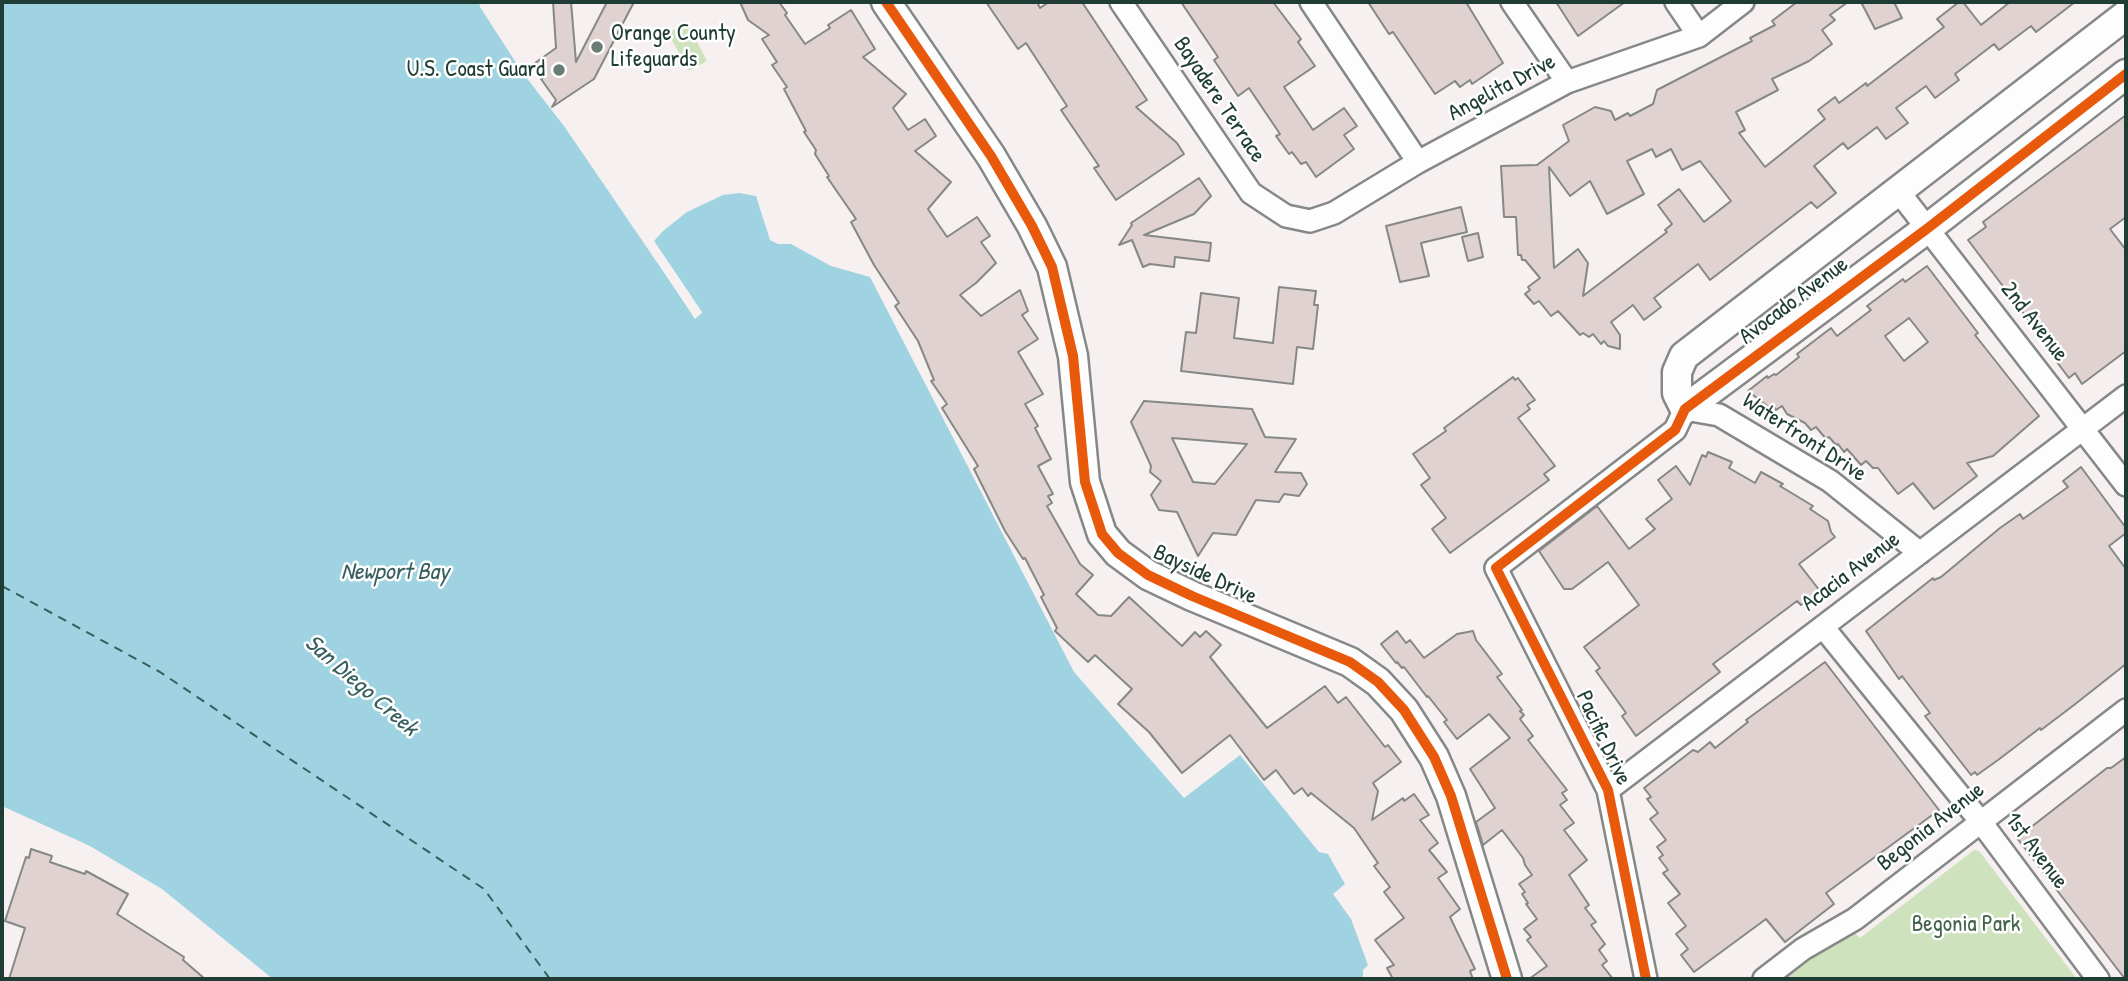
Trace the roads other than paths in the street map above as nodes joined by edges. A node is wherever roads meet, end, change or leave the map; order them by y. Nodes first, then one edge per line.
1 (886, 2) edge
2 (1121, 2) edge
3 (1311, 2) edge
4 (1512, 2) edge
5 (1676, 2) edge
6 (1743, 2) edge
7 (2126, 15) edge
8 (1699, 36) junction
9 (2126, 74) edge
10 (1567, 82) junction
11 (1418, 162) junction
12 (1899, 192) junction
13 (1286, 216) joint
14 (1927, 228) junction
15 (2126, 396) edge
16 (1685, 409) junction
17 (2083, 429) junction
18 (2126, 485) edge
19 (1920, 553) junction
20 (1496, 568) joint
21 (1823, 626) junction
22 (2126, 710) edge
23 (1608, 790) junction
24 (1981, 822) junction
25 (1507, 979) edge
26 (1646, 979) edge
27 (1764, 979) edge
28 (2098, 979) edge

1 - 25 main road, Bayside Drive
2 - 13 street, Bayadere Terrace
3 - 11 street
4 - 10 street
5 - 8 street
6 - 8 street, Angelita Drive
7 - 12 main road, Avocado Avenue
8 - 10 street, Angelita Drive
9 - 14 main road, Avocado Avenue
10 - 11 street, Angelita Drive
11 - 13 street, Angelita Drive
12 - 14 street, 2nd Avenue
12 - 16 main road, Avocado Avenue
14 - 16 main road, Avocado Avenue
14 - 17 street, 2nd Avenue
15 - 17 street, Acacia Avenue
16 - 19 street, Waterfront Drive
16 - 20 street, Avocado Avenue
17 - 18 street, 2nd Avenue
17 - 19 street, Acacia Avenue
19 - 21 street, Acacia Avenue
20 - 23 street, Pacific Drive
21 - 23 street, Acacia Avenue
21 - 24 street, 1st Avenue
22 - 24 street, Begonia Avenue
23 - 26 street, Pacific Drive
24 - 27 street, Begonia Avenue
24 - 28 street, 1st Avenue

